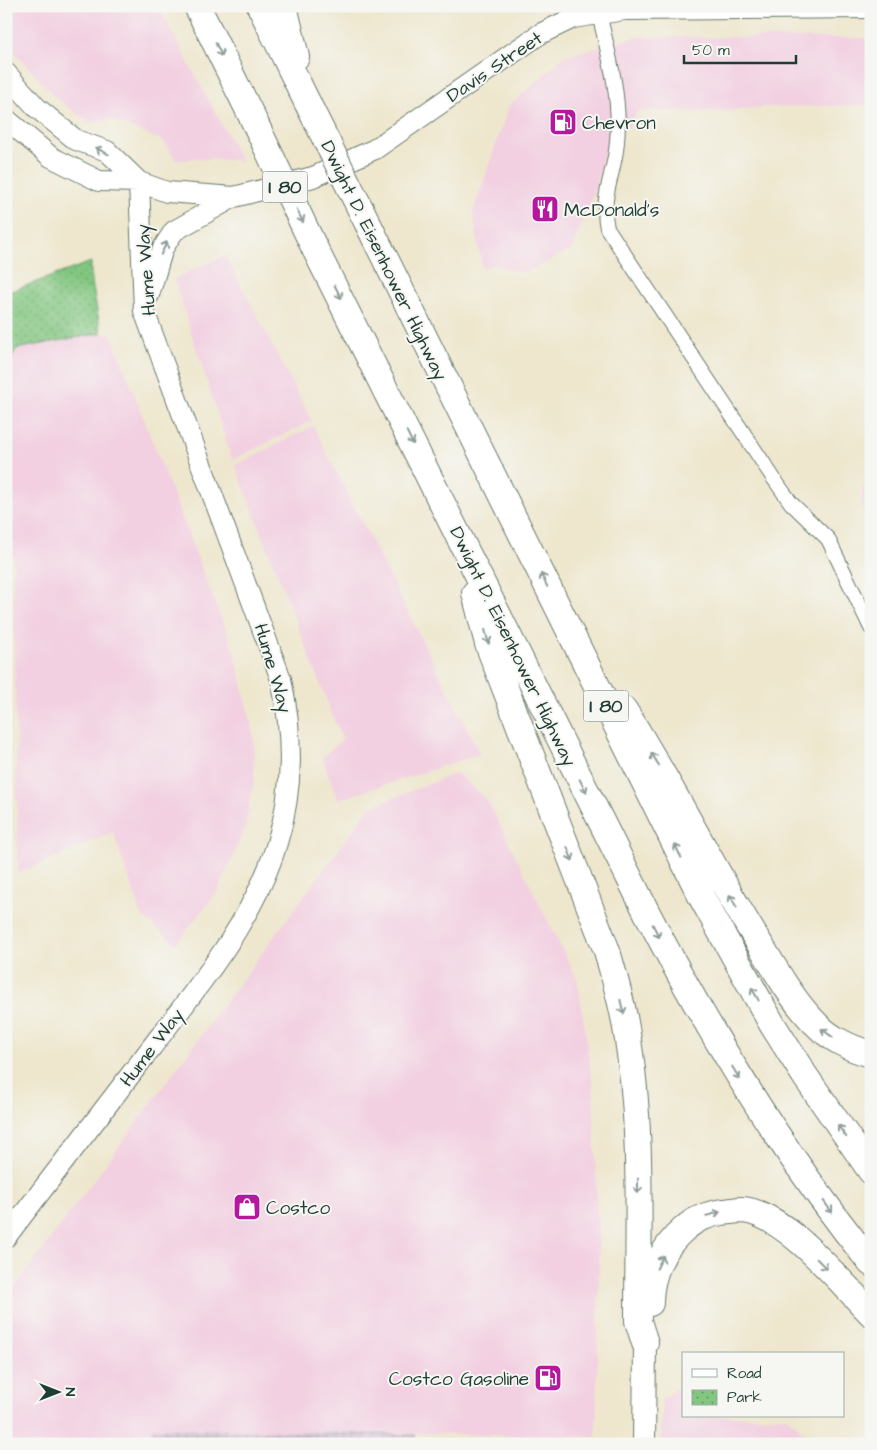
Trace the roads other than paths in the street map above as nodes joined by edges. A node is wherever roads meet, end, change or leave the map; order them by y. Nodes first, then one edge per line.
1 (197, 6) edge
2 (260, 6) edge
3 (284, 6) edge
4 (834, 7) edge
5 (871, 8) edge
6 (597, 10) edge
7 (6, 73) edge
8 (308, 104) junction
9 (6, 119) edge
10 (139, 182) junction
11 (234, 197) junction
12 (144, 311) junction
13 (461, 539) junction
14 (562, 616) junction
15 (871, 628) edge
16 (871, 1054) edge
17 (871, 1171) edge
18 (6, 1237) edge
19 (871, 1263) edge
20 (871, 1313) edge
21 (645, 1343) junction
22 (644, 1444) edge

1 -> 13 highway, Dwight D. Eisenhower Highway / I 80, bridge
2 - 8 highway, Dwight D. Eisenhower Highway / I 80
3 - 8 highway
4 - 5 main road, Davis Street
4 - 6 main road, Davis Street
6 - 11 main road, Davis Street
6 - 15 street
10 -> 7 main road, Davis Street
14 -> 8 highway, Dwight D. Eisenhower Highway / I 80, bridge
9 - 10 main road, Davis Street
10 - 11 main road, Davis Street
10 - 12 main road, Hume Way
12 -> 11 main road
12 - 18 main road, Hume Way
13 -> 19 highway, Dwight D. Eisenhower Highway / I 80
13 -> 21 highway
16 -> 14 highway
17 -> 14 highway, Dwight D. Eisenhower Highway / I 80
21 -> 20 highway
21 - 22 main road

